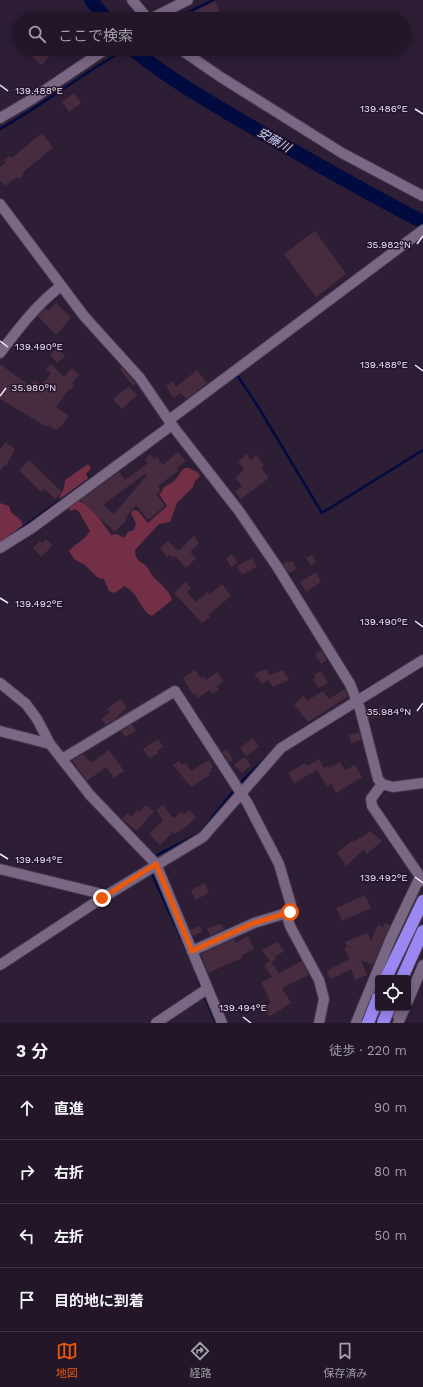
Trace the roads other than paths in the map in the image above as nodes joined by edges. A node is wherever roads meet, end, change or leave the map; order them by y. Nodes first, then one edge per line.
1 (132, 0) edge
2 (188, 0) edge
3 (143, 12) edge
4 (163, 12) edge
5 (96, 56) edge
6 (190, 56) edge
7 (0, 118) edge
8 (423, 196) edge
9 (1, 206) edge
10 (423, 230) edge
11 (61, 286) junction
12 (0, 354) edge
13 (171, 423) junction
14 (0, 548) edge
15 (423, 660) edge
16 (0, 683) edge
17 (356, 700) junction
18 (0, 732) edge
19 (50, 744) junction
20 (62, 759) junction
21 (423, 783) edge
22 (382, 784) junction
23 (241, 794) junction
24 (156, 864) junction
25 (0, 869) edge
26 (422, 879) edge
27 (102, 898) junction
28 (423, 901) edge
29 (290, 912) junction
30 (423, 931) edge
31 (192, 951) junction
32 (0, 965) edge
33 (423, 965) edge
34 (387, 975) edge
35 (403, 975) edge
36 (207, 989) junction
37 (411, 993) edge
38 (364, 1000) junction
39 (375, 1005) edge
40 (375, 1006) edge
41 (388, 1011) edge
42 (389, 1011) edge
43 (401, 1016) edge
44 (156, 1023) edge
45 (222, 1023) edge
46 (319, 1023) edge
47 (356, 1023) edge
48 (368, 1023) edge
49 (383, 1023) edge

1 - 3 street
2 - 4 street
5 - 7 street
6 - 8 street
9 - 11 street
10 - 13 street
11 - 12 street
11 - 13 street
13 - 14 street
13 - 17 street
15 - 17 street
16 - 19 street
17 - 22 street
17 - 23 street
18 - 19 street
19 - 20 street
20 - 23 street
20 - 24 street
21 - 22 street
22 - 26 street
23 - 24 street
23 - 29 street
24 - 27 street
24 - 31 street
25 - 27 street
26 - 38 street
27 - 32 street
28 - 34 highway
29 - 31 street
29 - 46 street
30 - 35 highway
31 - 36 street
33 - 37 street
36 - 44 street
36 - 45 street
38 - 39 street
38 - 47 street
40 - 48 highway, bridge
41 - 49 highway, bridge
42 - 43 street

